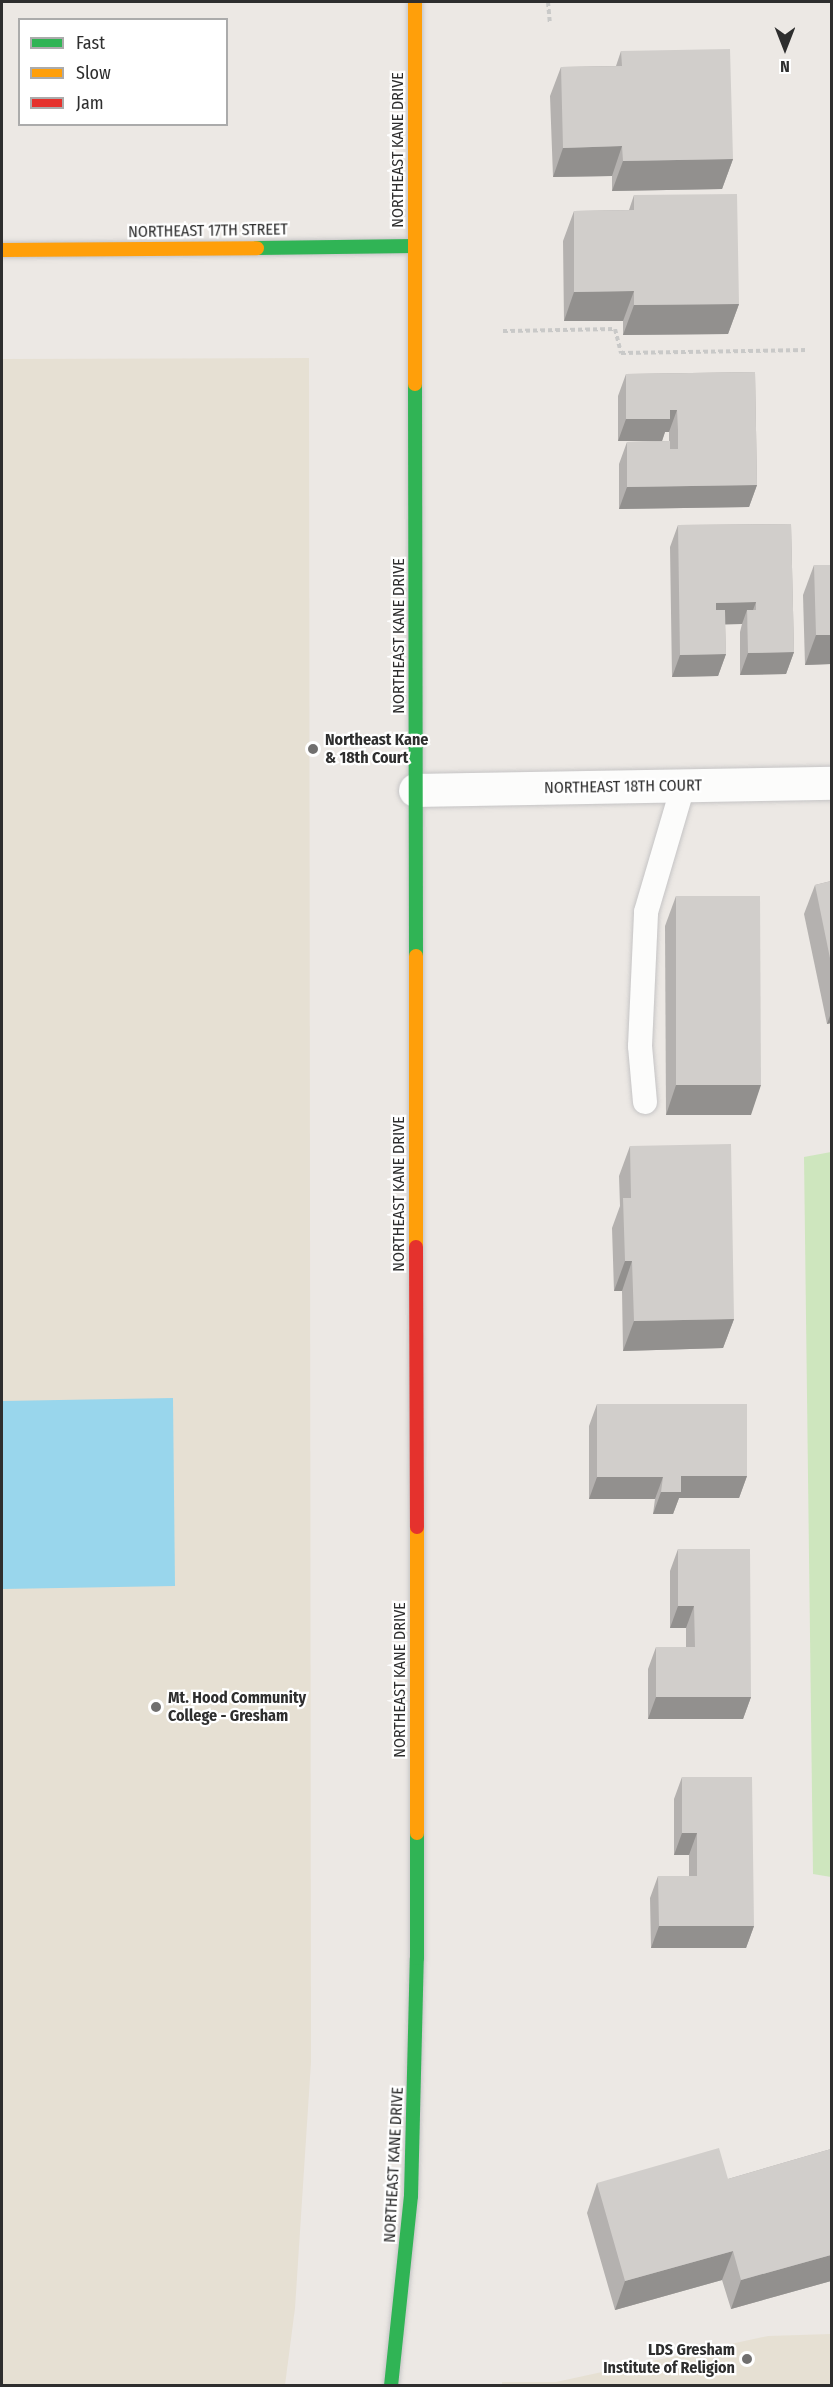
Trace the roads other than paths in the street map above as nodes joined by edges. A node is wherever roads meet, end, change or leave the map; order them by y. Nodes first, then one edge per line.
1 (415, 2) edge
2 (415, 246) junction
3 (2, 250) edge
4 (831, 783) edge
5 (683, 786) junction
6 (415, 790) junction
7 (645, 1102) dead end
8 (391, 2385) edge

1 - 2 main road, NORTHEAST KANE DRIVE
2 - 3 main road, NORTHEAST 17TH STREET
2 - 6 main road, NORTHEAST KANE DRIVE
4 - 5 street, NORTHEAST 18TH COURT
5 - 6 street, NORTHEAST 18TH COURT
5 - 7 lane
6 - 8 main road, NORTHEAST KANE DRIVE

